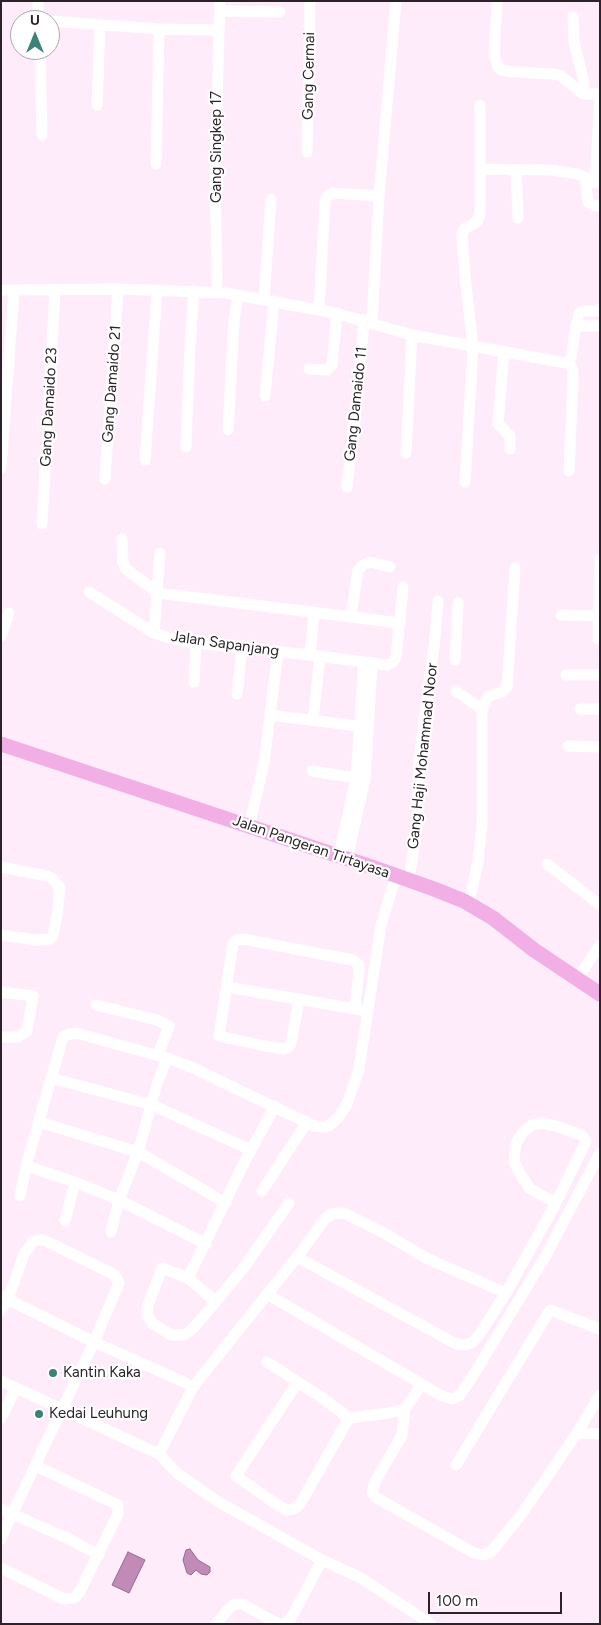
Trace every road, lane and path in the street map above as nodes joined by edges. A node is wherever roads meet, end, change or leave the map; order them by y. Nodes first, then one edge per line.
1 (310, 1) edge
2 (396, 1) edge
3 (497, 1) edge
4 (220, 6) edge
5 (280, 12) dead end
6 (573, 17) dead end
7 (60, 22) edge
8 (100, 24) junction
9 (158, 29) junction
10 (219, 30) junction
11 (40, 60) edge
12 (583, 94) junction
13 (599, 94) edge
14 (98, 105) dead end
15 (480, 105) dead end
16 (42, 135) dead end
17 (307, 152) dead end
18 (156, 164) dead end
19 (480, 169) junction
20 (516, 170) junction
21 (595, 183) dead end
22 (379, 196) junction
23 (271, 198) dead end
24 (600, 206) edge
25 (518, 218) dead end
26 (118, 289) junction
27 (1, 290) edge
28 (157, 290) junction
29 (14, 291) junction
30 (55, 291) junction
31 (194, 291) junction
32 (217, 292) junction
33 (238, 296) junction
34 (269, 300) junction
35 (600, 309) edge
36 (319, 310) junction
37 (337, 313) junction
38 (368, 321) junction
39 (576, 326) junction
40 (600, 326) edge
41 (412, 335) junction
42 (473, 347) junction
43 (504, 351) junction
44 (310, 369) dead end
45 (575, 369) junction
46 (265, 396) dead end
47 (228, 430) dead end
48 (186, 447) dead end
49 (510, 449) dead end
50 (406, 453) dead end
51 (145, 460) dead end
52 (1, 468) edge
53 (569, 471) dead end
54 (105, 479) dead end
55 (465, 482) dead end
56 (347, 487) dead end
57 (42, 524) dead end
58 (122, 539) dead end
59 (160, 553) dead end
60 (600, 559) edge
61 (390, 567) dead end
62 (515, 568) dead end
63 (403, 587) dead end
64 (88, 592) dead end
65 (158, 593) junction
66 (438, 601) dead end
67 (458, 603) dead end
68 (9, 612) dead end
69 (314, 613) junction
70 (561, 615) dead end
71 (351, 616) junction
72 (599, 616) edge
73 (400, 623) junction
74 (154, 633) junction
75 (1, 636) edge
76 (436, 638) junction
77 (456, 638) junction
78 (598, 639) dead end
79 (196, 643) junction
80 (242, 647) junction
81 (278, 652) junction
82 (315, 656) junction
83 (455, 660) dead end
84 (368, 663) junction
85 (566, 675) dead end
86 (600, 675) edge
87 (194, 682) dead end
88 (456, 690) dead end
89 (237, 694) dead end
90 (482, 709) junction
91 (580, 709) dead end
92 (600, 709) edge
93 (270, 715) junction
94 (313, 720) junction
95 (364, 727) junction
96 (1, 744) edge
97 (568, 746) dead end
98 (600, 747) edge
99 (312, 771) dead end
100 (361, 778) junction
101 (249, 827) junction
102 (343, 858) junction
103 (547, 864) dead end
104 (1, 867) edge
105 (402, 878) junction
106 (470, 904) junction
107 (600, 905) edge
108 (1, 935) edge
109 (600, 945) edge
110 (577, 979) junction
111 (227, 987) junction
112 (1, 992) edge
113 (600, 994) edge
114 (299, 1000) junction
115 (96, 1005) dead end
116 (355, 1009) junction
117 (369, 1011) junction
118 (1, 1037) edge
119 (163, 1057) junction
120 (51, 1078) junction
121 (152, 1105) junction
122 (275, 1106) junction
123 (39, 1122) junction
124 (307, 1122) junction
125 (251, 1150) junction
126 (138, 1152) junction
127 (600, 1153) edge
128 (26, 1166) junction
129 (75, 1182) junction
130 (262, 1192) dead end
131 (20, 1196) dead end
132 (118, 1200) junction
133 (226, 1203) junction
134 (289, 1203) dead end
135 (556, 1204) junction
136 (65, 1221) dead end
137 (111, 1232) dead end
138 (206, 1244) junction
139 (297, 1257) junction
140 (188, 1278) junction
141 (506, 1293) junction
142 (267, 1294) junction
143 (5, 1297) edge
144 (215, 1301) junction
145 (1, 1310) edge
146 (600, 1329) edge
147 (94, 1342) junction
148 (267, 1362) dead end
149 (1, 1381) edge
150 (186, 1383) dead end
151 (297, 1383) junction
152 (422, 1384) junction
153 (16, 1388) junction
154 (600, 1394) edge
155 (61, 1409) junction
156 (405, 1409) junction
157 (1, 1418) edge
158 (349, 1418) junction
159 (577, 1432) junction
160 (600, 1434) edge
161 (159, 1454) junction
162 (456, 1465) dead end
163 (36, 1466) junction
164 (6, 1511) edge
165 (1, 1539) edge
166 (99, 1555) junction
167 (322, 1560) junction
168 (1, 1568) edge
169 (287, 1623) edge
170 (216, 1624) edge
171 (431, 1624) edge

1 - 17 street, Gang Cermai
2 - 22 street, Gang Damaido 11
3 - 12 street
4 - 5 street
4 - 10 street, Gang Singkep 17
6 - 12 street
7 - 8 street
8 - 9 street
8 - 14 street
9 - 10 street
9 - 18 street
10 - 32 street, Gang Singkep 17
11 - 16 street
12 - 13 street
13 - 21 street
15 - 19 street
19 - 20 street
19 - 42 street
20 - 24 street
20 - 25 street
22 - 36 street
22 - 38 street, Gang Damaido 11
23 - 34 street
26 - 28 street
26 - 30 street
26 - 54 street, Gang Damaido 21
27 - 29 street
28 - 31 street
28 - 51 street
29 - 30 street
29 - 52 street
30 - 57 street, Gang Damaido 23
31 - 32 street
31 - 48 street
32 - 33 street
33 - 34 street
33 - 47 street
34 - 36 street
34 - 46 street
35 - 39 street
36 - 37 street
37 - 38 street
37 - 44 street
38 - 41 street
38 - 56 street, Gang Damaido 11
39 - 40 street
39 - 45 street
41 - 42 street
41 - 50 street
42 - 43 street
42 - 55 street
43 - 45 street
43 - 49 street
45 - 53 street
58 - 65 street
59 - 65 street
60 - 72 street
61 - 71 street
62 - 90 street
63 - 73 street, Jalan Sapanjang
64 - 74 street, Jalan Sapanjang
65 - 69 street
65 - 74 street
66 - 76 street, Gang Haji Mohammad Noor
67 - 77 street
68 - 75 street
69 - 71 street
69 - 82 street
70 - 72 street
71 - 73 street
72 - 78 street
73 - 84 street, Jalan Sapanjang
74 - 79 street, Jalan Sapanjang
76 - 77 street
76 - 105 street, Gang Haji Mohammad Noor
77 - 83 street
79 - 80 street, Jalan Sapanjang
79 - 87 street
80 - 81 street, Jalan Sapanjang
80 - 89 street
81 - 82 street, Jalan Sapanjang
81 - 93 street
82 - 84 street, Jalan Sapanjang
82 - 94 street
84 - 95 street
85 - 86 street
88 - 90 street
90 - 106 street
91 - 92 street
93 - 94 street
93 - 101 street
94 - 95 street
95 - 100 street
96 - 101 main road, Jalan Pangeran Tirtayasa
97 - 98 street
99 - 100 street
100 - 102 street
101 - 102 main road, Jalan Pangeran Tirtayasa
102 - 105 main road, Jalan Pangeran Tirtayasa
103 - 107 street
104 - 108 street
105 - 106 main road, Jalan Pangeran Tirtayasa
105 - 117 street, Gang Haji Mohammad Noor
106 - 110 main road, Jalan Pangeran Tirtayasa
109 - 110 street
110 - 113 main road, Jalan Pangeran Tirtayasa
111 - 114 street
111 - 114 street
111 - 116 street
112 - 118 street
114 - 116 street
115 - 119 street
116 - 117 street
117 - 124 street, Gang Haji Mohammad Noor
119 - 120 street
119 - 121 street
119 - 122 street
120 - 121 street
120 - 123 street
121 - 125 street
121 - 126 street
122 - 124 street
122 - 125 street
123 - 126 street
123 - 128 street
124 - 130 street
125 - 133 street
126 - 132 street
126 - 133 street
127 - 152 street
128 - 129 street
128 - 131 street
129 - 132 street
129 - 136 street
132 - 137 street
132 - 138 street
133 - 138 street
134 - 144 street
135 - 135 street
135 - 141 street
138 - 140 street
139 - 141 street
139 - 141 street
139 - 142 street
140 - 144 street
140 - 144 street
142 - 152 street
142 - 161 street
143 - 145 street
143 - 147 street
143 - 147 street
146 - 162 street
147 - 150 street
147 - 155 street
148 - 151 street
149 - 153 street
151 - 158 street
151 - 158 street
152 - 156 street
153 - 155 street
153 - 157 street
154 - 159 street
155 - 161 street
155 - 163 street
156 - 158 street
156 - 159 street
159 - 160 street
161 - 167 street
163 - 164 street
163 - 166 street
164 - 165 street
164 - 166 street
166 - 168 street
167 - 169 street
167 - 171 street
169 - 170 street

